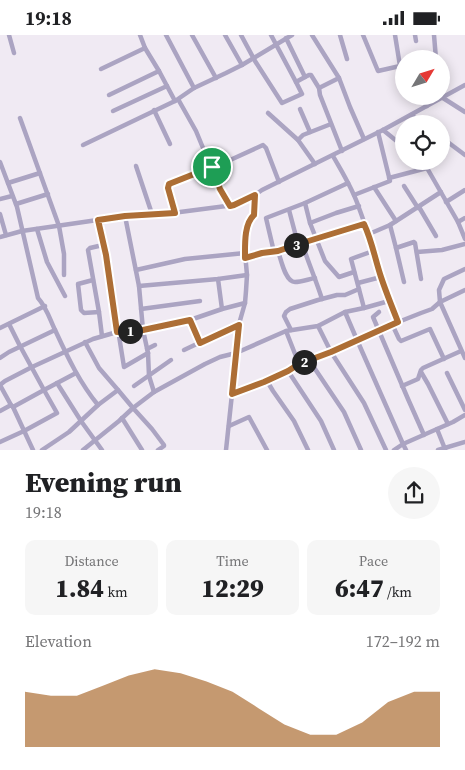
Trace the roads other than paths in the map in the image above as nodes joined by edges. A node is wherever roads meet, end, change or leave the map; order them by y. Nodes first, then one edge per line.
1 (9, 35) edge
2 (140, 35) edge
3 (166, 35) edge
4 (192, 35) edge
5 (225, 35) edge
6 (241, 35) edge
7 (271, 35) edge
8 (292, 35) edge
9 (312, 35) edge
10 (340, 35) edge
11 (363, 35) edge
12 (395, 35) edge
13 (415, 35) edge
14 (434, 35) edge
15 (286, 38) junction
16 (416, 41) dead end
17 (275, 44) junction
18 (145, 47) junction
19 (397, 50) edge
20 (435, 50) edge
21 (14, 53) dead end
22 (253, 57) junction
23 (347, 59) dead end
24 (242, 65) junction
25 (395, 67) edge
26 (101, 69) dead end
27 (159, 71) junction
28 (305, 77) junction
29 (216, 78) junction
30 (339, 79) junction
31 (296, 82) junction
32 (465, 85) edge
33 (167, 86) junction
34 (194, 88) junction
35 (318, 88) junction
36 (450, 93) edge
37 (109, 95) dead end
38 (176, 100) junction
39 (450, 102) edge
40 (427, 106) edge
41 (300, 109) dead end
42 (154, 110) junction
43 (114, 111) dead end
44 (465, 112) edge
45 (268, 113) dead end
46 (411, 115) edge
47 (20, 118) dead end
48 (331, 124) junction
49 (395, 124) edge
50 (383, 130) junction
51 (310, 132) junction
52 (378, 132) junction
53 (364, 139) junction
54 (298, 140) junction
55 (395, 140) edge
56 (170, 144) dead end
57 (450, 144) edge
58 (84, 145) dead end
59 (342, 151) junction
60 (332, 155) junction
61 (465, 155) edge
62 (228, 161) dead end
63 (0, 162) edge
64 (315, 164) junction
65 (136, 166) dead end
66 (212, 167) junction
67 (419, 170) edge
68 (428, 170) edge
69 (40, 173) junction
70 (389, 178) junction
71 (280, 182) junction
72 (8, 183) junction
73 (348, 183) junction
74 (404, 186) dead end
75 (375, 187) junction
76 (465, 190) edge
77 (441, 192) junction
78 (48, 194) junction
79 (255, 195) junction
80 (354, 195) junction
81 (12, 196) junction
82 (0, 199) edge
83 (446, 202) junction
84 (305, 203) junction
85 (16, 205) junction
86 (230, 206) junction
87 (359, 206) junction
88 (418, 208) junction
89 (289, 210) junction
90 (175, 213) junction
91 (0, 214) edge
92 (152, 214) junction
93 (125, 216) junction
94 (465, 218) edge
95 (98, 220) junction
96 (396, 221) junction
97 (458, 222) junction
98 (310, 223) junction
99 (364, 224) junction
100 (390, 225) junction
101 (59, 226) junction
102 (37, 229) junction
103 (22, 231) junction
104 (369, 234) junction
105 (6, 235) junction
106 (0, 237) edge
107 (436, 237) dead end
108 (316, 238) junction
109 (465, 239) edge
110 (300, 243) junction
111 (465, 244) edge
112 (104, 245) junction
113 (396, 248) junction
114 (276, 251) junction
115 (374, 251) junction
116 (417, 252) junction
117 (245, 255) junction
118 (465, 269) edge
119 (136, 270) junction
120 (354, 272) junction
121 (64, 275) dead end
122 (247, 275) junction
123 (381, 277) junction
124 (315, 278) junction
125 (218, 279) junction
126 (421, 279) dead end
127 (93, 280) junction
128 (404, 282) dead end
129 (358, 283) junction
130 (139, 286) junction
131 (360, 289) junction
132 (464, 292) edge
133 (65, 296) dead end
134 (322, 299) junction
135 (200, 301) dead end
136 (389, 301) junction
137 (440, 302) junction
138 (245, 303) junction
139 (45, 306) junction
140 (364, 308) junction
141 (141, 309) junction
142 (222, 309) junction
143 (345, 311) junction
144 (99, 313) junction
145 (378, 313) dead end
146 (190, 320) junction
147 (398, 322) junction
148 (9, 324) junction
149 (392, 324) junction
150 (239, 325) junction
151 (318, 326) junction
152 (0, 328) edge
153 (55, 330) junction
154 (143, 330) junction
155 (289, 330) junction
156 (378, 330) junction
157 (117, 332) junction
158 (102, 336) junction
159 (356, 341) junction
160 (85, 342) junction
161 (200, 343) junction
162 (155, 345) dead end
163 (20, 346) junction
164 (184, 350) dead end
165 (65, 351) junction
166 (147, 351) junction
167 (461, 351) junction
168 (331, 352) junction
169 (236, 353) junction
170 (0, 358) edge
171 (465, 358) edge
172 (444, 359) junction
173 (171, 360) dead end
174 (309, 360) junction
175 (299, 364) junction
176 (32, 367) junction
177 (288, 371) junction
178 (420, 372) junction
179 (76, 373) junction
180 (448, 373) dead end
181 (149, 376) junction
182 (267, 381) junction
183 (57, 383) junction
184 (0, 385) edge
185 (134, 386) dead end
186 (402, 386) junction
187 (44, 390) junction
188 (118, 390) junction
189 (154, 392) junction
190 (232, 394) junction
191 (98, 405) junction
192 (12, 406) junction
193 (133, 408) junction
194 (465, 410) edge
195 (0, 411) edge
196 (465, 415) edge
197 (122, 418) junction
198 (80, 421) junction
199 (448, 424) junction
200 (229, 426) junction
201 (437, 429) junction
202 (24, 431) junction
203 (424, 435) junction
204 (95, 440) junction
205 (0, 442) edge
206 (465, 442) edge
207 (403, 445) junction
208 (445, 449) edge
209 (33, 450) edge
210 (42, 450) edge
211 (83, 450) edge
212 (102, 450) edge
213 (142, 450) edge
214 (158, 450) edge
215 (226, 450) edge
216 (267, 450) edge
217 (308, 450) edge
218 (334, 450) edge
219 (361, 450) edge
220 (386, 450) edge
221 (394, 450) edge
222 (406, 450) edge
223 (438, 450) edge

1 - 21 street
2 - 18 street
3 - 34 street
4 - 29 street
5 - 24 street
6 - 22 street
7 - 17 street
8 - 15 street
9 - 30 street
10 - 23 street
11 - 25 street
12 - 19 street
13 - 16 street
14 - 20 street
15 - 17 street
15 - 28 street
17 - 22 street
17 - 31 street
18 - 26 street
18 - 27 street
22 - 24 street
22 - 31 street
24 - 29 street
27 - 33 street
27 - 37 street
28 - 31 street
28 - 35 street
29 - 34 street
30 - 35 street
30 - 53 street
32 - 36 street
33 - 38 street
33 - 43 street
34 - 38 street
35 - 48 street
38 - 42 street
38 - 66 street
39 - 44 street
40 - 46 street
41 - 51 street
42 - 56 street
42 - 58 street
45 - 54 street
47 - 69 street
48 - 51 street
48 - 59 street
49 - 50 street
50 - 52 street
50 - 55 street
51 - 54 street
52 - 53 street
52 - 70 street
53 - 59 street
54 - 64 street
57 - 61 street
59 - 60 street
60 - 64 street
60 - 73 street
62 - 71 street
63 - 72 street
64 - 71 street
65 - 92 street
66 - 86 street
66 - 90 street
67 - 70 street
68 - 77 street
69 - 72 street
69 - 78 street
70 - 75 street
71 - 79 street
72 - 81 street
73 - 80 street
73 - 84 street
74 - 88 street
75 - 80 street
75 - 96 street
76 - 83 street
77 - 83 street
77 - 88 street
78 - 85 street
78 - 101 street
79 - 86 street
79 - 117 street
80 - 87 street
81 - 82 street
81 - 85 street
83 - 97 street
84 - 89 street
84 - 98 street
85 - 103 street
86 - 90 street
87 - 98 street
87 - 99 street
88 - 96 street
88 - 107 street
89 - 110 street
89 - 114 street
90 - 92 street
91 - 105 street
92 - 93 street
93 - 95 street
93 - 119 street
94 - 97 street
95 - 101 street
95 - 112 street
96 - 100 street
97 - 109 street
98 - 108 street
99 - 104 street
99 - 108 street
100 - 104 street
100 - 113 street
101 - 102 street
101 - 121 street
102 - 103 street
102 - 133 street
103 - 105 street
103 - 139 street
104 - 115 street
105 - 106 street
108 - 110 street
108 - 120 street
110 - 114 street
110 - 124 street
111 - 116 street
112 - 127 street
112 - 157 street
113 - 116 street
113 - 128 street
114 - 117 street
114 - 124 street
115 - 120 street
115 - 123 street
116 - 126 street
117 - 119 street
117 - 122 street
118 - 137 street
119 - 130 street
120 - 129 street
122 - 125 street
122 - 138 street
123 - 129 street
123 - 136 street
124 - 134 street
125 - 130 street
125 - 142 street
127 - 144 street
127 - 144 street
129 - 131 street
130 - 141 street
131 - 134 street
131 - 140 street
132 - 137 street
134 - 155 street
135 - 141 street
136 - 140 street
136 - 147 street
137 - 147 street
137 - 167 street
138 - 142 street
138 - 150 street
139 - 148 street
139 - 153 street
140 - 143 street
141 - 154 street
142 - 146 street
143 - 151 street
143 - 159 street
144 - 158 street
145 - 156 street
146 - 154 street
146 - 161 street
147 - 149 street
148 - 152 street
148 - 163 street
149 - 156 street
149 - 172 street
150 - 161 street
150 - 169 street
151 - 155 street
151 - 168 street
153 - 163 street
153 - 165 street
154 - 157 street
154 - 166 street
155 - 169 street
155 - 175 street
156 - 159 street
156 - 186 street
157 - 158 street
157 - 166 street
158 - 160 street
159 - 168 street
159 - 207 street
160 - 165 street
160 - 188 street
161 - 164 street
162 - 166 street
163 - 170 street
163 - 176 street
165 - 176 street
165 - 179 street
166 - 181 street
167 - 171 street
167 - 172 street
168 - 174 street
168 - 220 street
169 - 189 street
169 - 190 street
172 - 178 street
173 - 181 street
174 - 175 street
174 - 219 street
175 - 177 street
176 - 184 street
176 - 187 street
177 - 182 street
177 - 218 street
178 - 186 street
178 - 199 street
179 - 183 street
179 - 191 street
180 - 194 street
181 - 185 street
181 - 189 street
182 - 190 street
182 - 217 street
183 - 187 street
183 - 198 street
184 - 192 street
186 - 203 street
187 - 192 street
187 - 202 street
188 - 191 street
188 - 193 street
189 - 193 street
190 - 200 street
191 - 198 street
192 - 195 street
192 - 202 street
193 - 197 street
193 - 214 street
196 - 199 street
197 - 204 street
197 - 213 street
198 - 204 street
198 - 210 street
199 - 201 street
200 - 215 street
200 - 216 street
201 - 203 street
201 - 208 street
202 - 205 street
202 - 209 street
203 - 207 street
204 - 211 street
204 - 212 street
206 - 208 street
207 - 221 street
207 - 222 street
208 - 223 street

